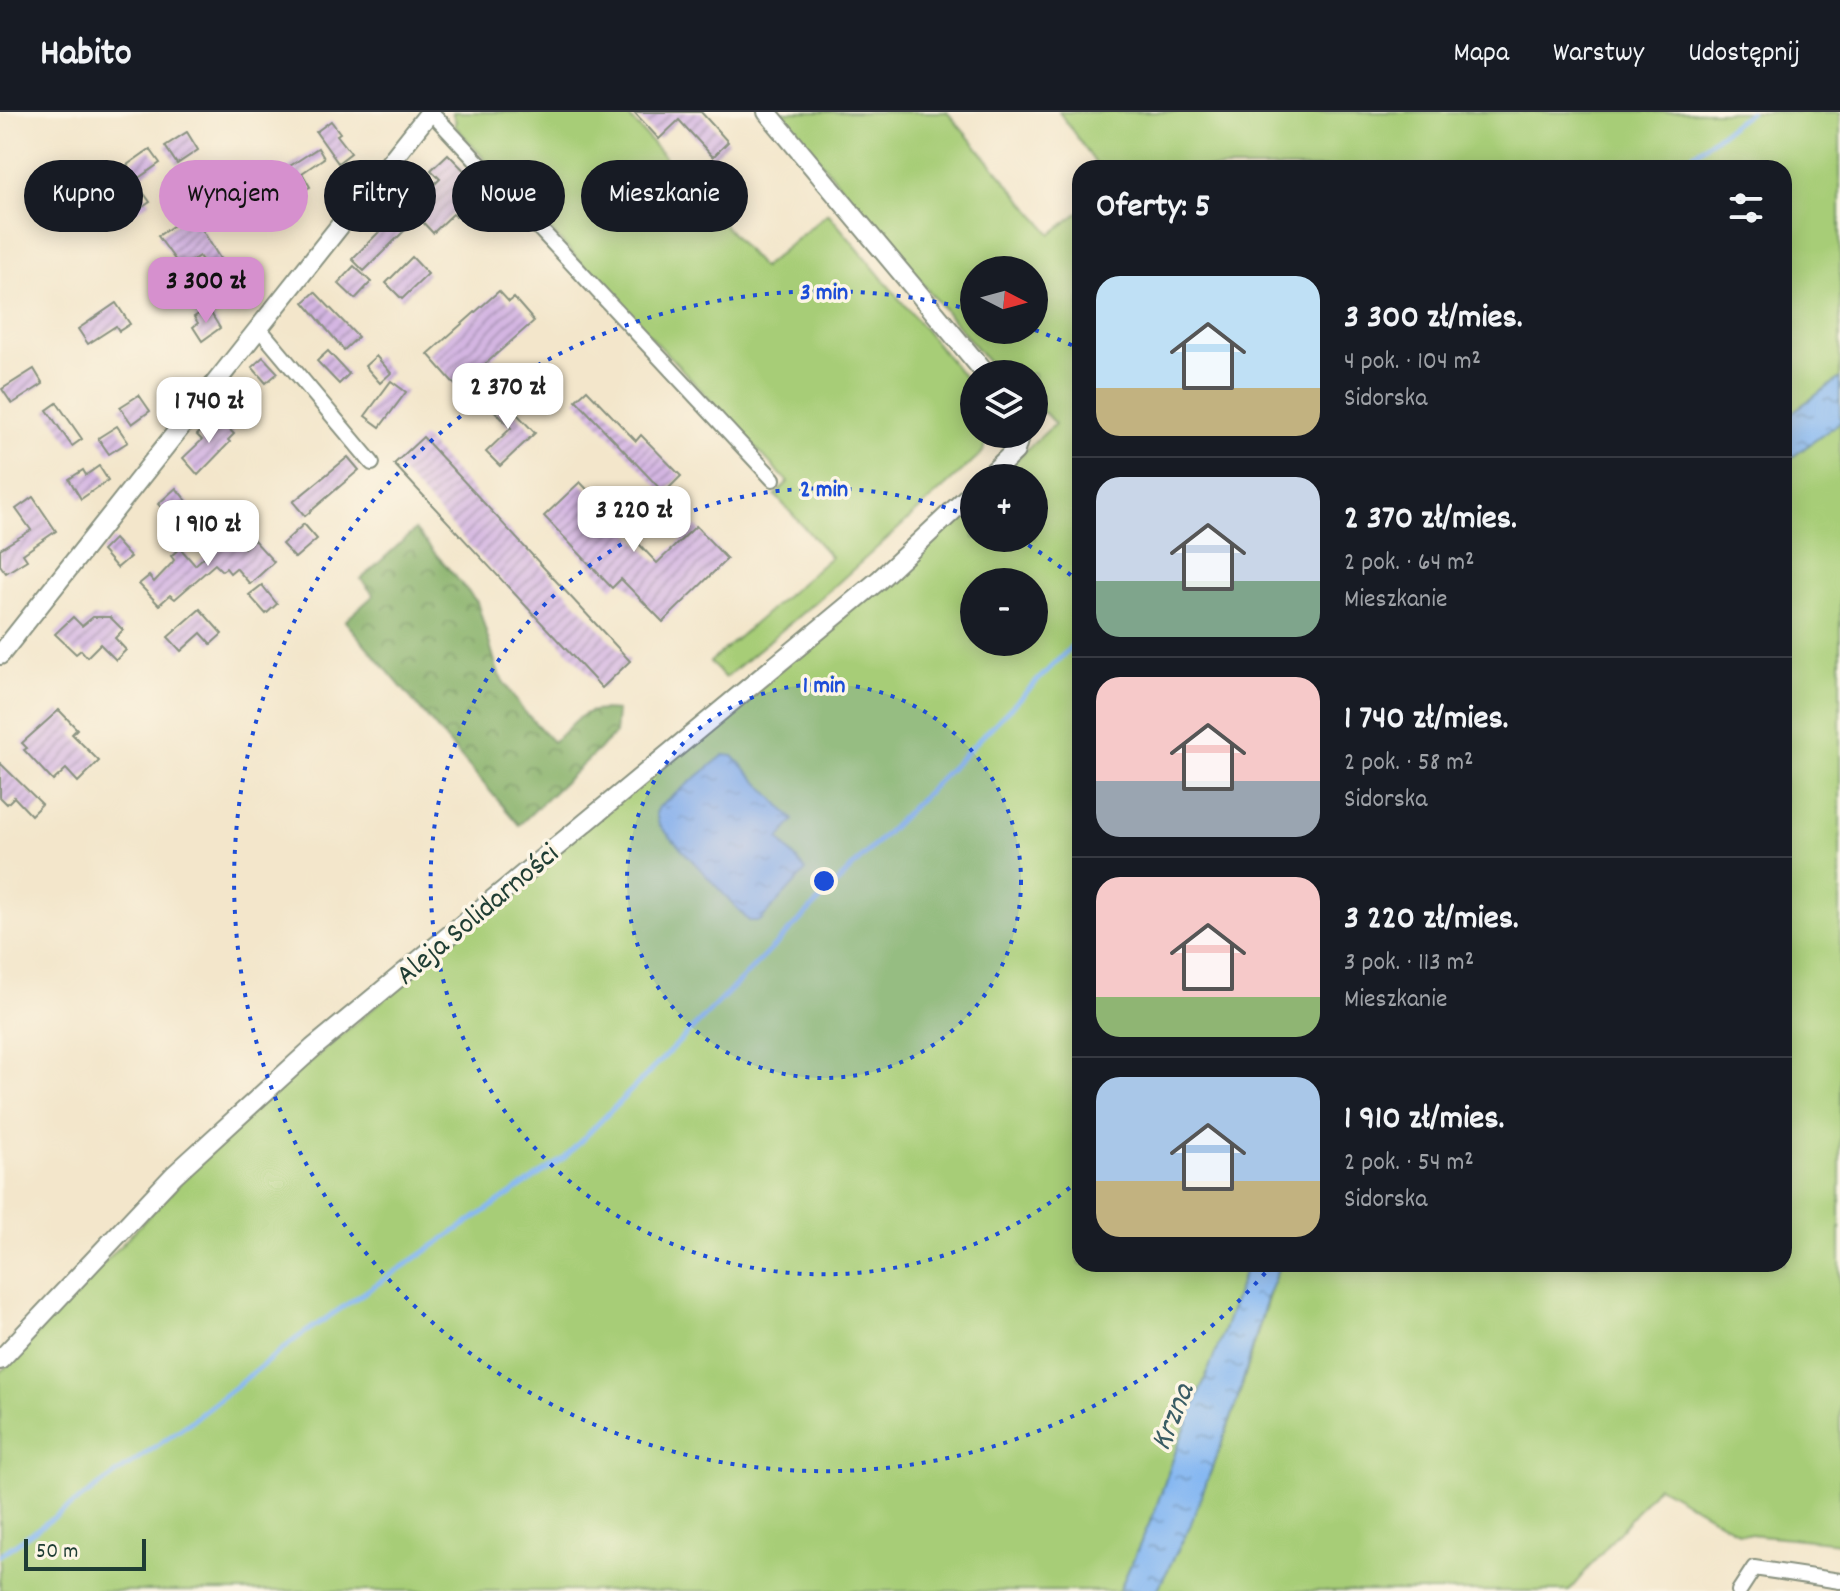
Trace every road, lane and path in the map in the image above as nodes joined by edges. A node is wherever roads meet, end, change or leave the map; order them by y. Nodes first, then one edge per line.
1 (430, 112) edge
2 (767, 112) edge
3 (258, 327) junction
4 (974, 360) edge
5 (1016, 448) edge
6 (372, 463) dead end
7 (1002, 464) edge
8 (773, 479) dead end
9 (960, 504) edge
10 (0, 655) edge
11 (0, 1360) edge
12 (1840, 1581) edge
13 (1739, 1591) edge

1 - 3 street
1 - 8 street
2 - 4 street
3 - 6 street
3 - 10 street
5 - 7 street
9 - 11 street, Aleja Solidarności
12 - 13 street

